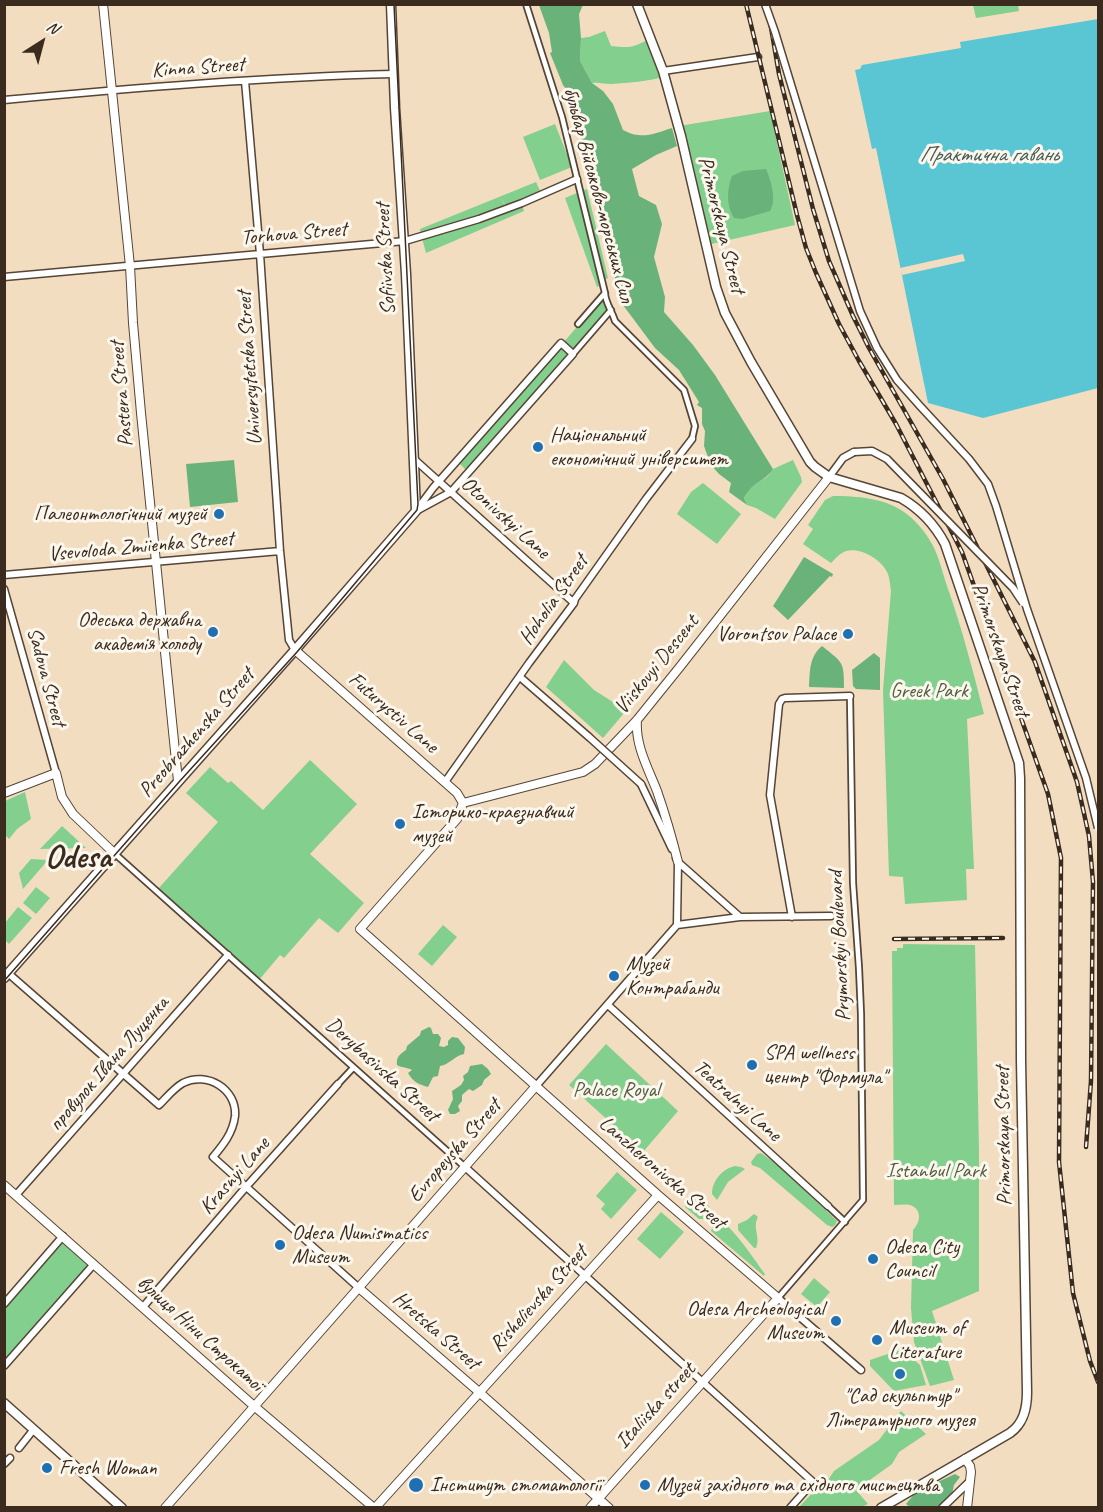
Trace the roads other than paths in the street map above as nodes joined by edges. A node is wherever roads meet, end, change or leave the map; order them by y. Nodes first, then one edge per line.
1 (103, 4) edge
2 (391, 4) edge
3 (526, 4) edge
4 (637, 4) edge
5 (765, 4) edge
6 (759, 57) dead end
7 (663, 71) junction
8 (394, 74) junction
9 (245, 81) junction
10 (112, 90) junction
11 (4, 100) edge
12 (577, 179) junction
13 (404, 241) junction
14 (260, 254) junction
15 (130, 266) junction
16 (4, 277) edge
17 (605, 293) junction
18 (611, 309) junction
19 (578, 324) dead end
20 (573, 354) junction
21 (692, 439) joint
22 (414, 459) junction
23 (829, 477) junction
24 (440, 481) junction
25 (451, 492) junction
26 (416, 511) junction
27 (279, 551) junction
28 (156, 562) junction
29 (4, 575) edge
30 (4, 589) edge
31 (574, 603) junction
32 (1027, 609) junction
33 (296, 651) junction
34 (520, 676) junction
35 (849, 696) joint
36 (637, 720) junction
37 (56, 773) junction
38 (178, 781) junction
39 (445, 782) junction
40 (4, 793) edge
41 (463, 803) junction
42 (1098, 828) edge
43 (114, 853) junction
44 (678, 862) junction
45 (831, 916) dead end
46 (740, 917) junction
47 (792, 917) junction
48 (677, 925) junction
49 (228, 955) junction
50 (7, 976) edge
51 (608, 1005) junction
52 (353, 1068) junction
53 (123, 1073) junction
54 (338, 1084) joint
55 (536, 1086) junction
56 (465, 1167) junction
57 (4, 1185) edge
58 (246, 1187) junction
59 (863, 1193) joint
60 (16, 1195) junction
61 (658, 1195) junction
62 (828, 1206) joint
63 (845, 1222) junction
64 (63, 1236) junction
65 (94, 1264) junction
66 (585, 1275) junction
67 (359, 1288) junction
68 (778, 1298) junction
69 (4, 1304) edge
70 (143, 1307) junction
71 (4, 1366) edge
72 (861, 1370) dead end
73 (702, 1381) junction
74 (479, 1392) junction
75 (4, 1403) edge
76 (254, 1406) junction
77 (34, 1429) junction
78 (19, 1448) dead end
79 (10, 1458) dead end
80 (965, 1459) junction
81 (4, 1464) edge
82 (970, 1481) junction
83 (598, 1497) junction
84 (122, 1508) edge
85 (165, 1508) edge
86 (374, 1508) edge
87 (590, 1508) edge
88 (609, 1508) edge
89 (790, 1508) edge
90 (881, 1508) edge
91 (942, 1508) edge
92 (967, 1508) edge

1 - 10 street, Pastera Street
2 - 8 main road, Sofiivska Street
3 - 12 street, бульвар Військово-морських Сил
4 - 7 main road, Primorskaya Street
5 - 32 street, bridge
6 - 7 street
7 - 23 main road, Primorskaya Street
8 - 9 street, Kinna Street
8 - 13 main road, Sofiivska Street
9 - 10 street, Kinna Street
9 - 14 street, Universytetska Street
10 - 11 street, Kinna Street
10 - 15 street, Pastera Street
12 - 13 street, Torhova Street
12 - 17 street, бульвар Військово-морських Сил
13 - 14 street, Torhova Street
13 - 22 main road, Sofiivska Street
14 - 15 street, Torhova Street
14 - 27 street, Universytetska Street
15 - 16 street, Torhova Street
15 - 28 street, Pastera Street
17 - 18 street, бульвар Військово-морських Сил
17 - 19 street
18 - 20 street, Preobrazhenska Street
18 - 21 street, бульвар Військово-морських Сил
20 - 24 street, Preobrazhenska Street
20 - 25 street, Preobrazhenska Street
21 - 31 street, Hoholia Street
22 - 24 street, Otonivskyi Lane
22 - 26 main road, Sofiivska Street
23 - 32 street, bridge
23 - 36 street, Viiskovyi Descent
23 - 80 main road, Primorskaya Street
24 - 25 street, Otonivskyi Lane
24 - 26 street, Preobrazhenska Street
25 - 26 street, Preobrazhenska Street
25 - 31 street, Otonivskyi Lane
26 - 33 main road, Preobrazhenska Street
27 - 28 street, Vsevoloda Zmiienka Street
27 - 33 street, Universytetska Street
28 - 29 street, Vsevoloda Zmiienka Street
28 - 38 street, Pastera Street
30 - 37 street, Sadova Street
31 - 34 street, Hoholia Street
32 - 42 street, bridge
33 - 38 main road, Preobrazhenska Street
33 - 39 street, Futurystiv Lane
34 - 39 street, Hoholia Street
34 - 44 street, bridge
35 - 47 street
35 - 59 street, Prymorskyi Boulevard
36 - 41 street, Viiskovyi Descent
36 - 44 street
37 - 40 street
37 - 43 street
38 - 43 main road, Preobrazhenska Street
39 - 41 street, Futurystiv Lane
41 - 55 street, Lanzheronivska Street
43 - 49 street, Derybasivska Street
43 - 50 main road, Preobrazhenska Street
44 - 46 street
44 - 48 street
45 - 47 street
46 - 47 street
46 - 48 street
48 - 51 street, Evropeyska Street
49 - 52 street, Derybasivska Street
49 - 53 street, провулок Івана Луценка
50 - 53 street
51 - 55 street, Evropeyska Street
51 - 62 street, Teatralnyi Lane
52 - 54 street, Krasnyi Lane
52 - 56 street, Derybasivska Street
53 - 58 street, Hretska Street
53 - 60 street, провулок Івана Луценка
54 - 58 street, Krasnyi Lane
55 - 56 street, Evropeyska Street
55 - 61 street, Lanzheronivska Street
56 - 66 street, Derybasivska Street
56 - 67 street, Evropeyska Street
57 - 60 street, вулиця Ніни Строкатої
58 - 67 street, Hretska Street
58 - 70 street, Krasnyi Lane
59 - 63 street, Italiiska street
60 - 64 street, вулиця Ніни Строкатої
61 - 66 street, Rishelievska Street
61 - 68 street, Lanzheronivska Street
62 - 63 street, Teatralnyi Lane
63 - 68 street, Italiiska street
64 - 65 street, вулиця Ніни Строкатої
64 - 69 street
65 - 70 street, вулиця Ніни Строкатої
65 - 71 street
66 - 73 street, Derybasivska Street
66 - 74 street, Rishelievska Street
67 - 74 street, Hretska Street
67 - 76 street, Evropeyska Street
68 - 72 street, Lanzheronivska Street
68 - 73 street, Italiiska street
70 - 76 street, вулиця Ніни Строкатої
73 - 83 street, Italiiska street
73 - 89 street, Derybasivska Street
74 - 83 street, Hretska Street
74 - 86 street, Rishelievska Street
75 - 77 main road
76 - 85 street, Evropeyska Street
76 - 86 street, вулиця Ніни Строкатої
77 - 78 street
77 - 84 main road
79 - 81 street
80 - 82 street
80 - 90 main road
82 - 91 street
82 - 92 street
83 - 87 street, Italiiska street
83 - 88 street, Hretska Street

